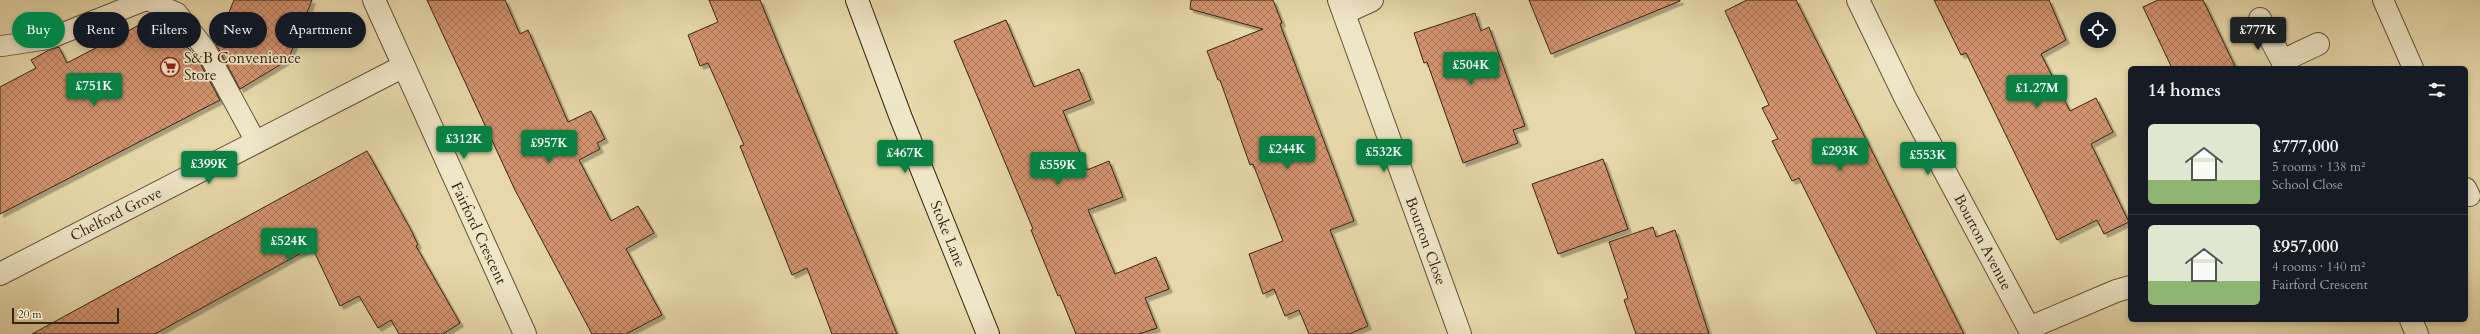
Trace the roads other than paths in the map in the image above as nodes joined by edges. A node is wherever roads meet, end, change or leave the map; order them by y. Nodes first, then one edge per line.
1 (147, 0) edge
2 (374, 0) edge
3 (857, 0) edge
4 (1372, 0) edge
5 (1858, 0) edge
6 (2383, 0) edge
7 (1341, 7) edge
8 (2260, 19) dead end
9 (2318, 44) dead end
10 (2, 46) dead end
11 (2284, 64) edge
12 (2412, 66) edge
13 (402, 67) junction
14 (256, 142) junction
15 (0, 274) edge
16 (2128, 288) edge
17 (2412, 322) edge
18 (2031, 331) edge
19 (525, 334) edge
20 (988, 334) edge
21 (1460, 334) edge
22 (2417, 334) edge

1 - 10 lane
1 - 14 lane
2 - 13 street, Fairford Crescent
3 - 20 street, Stoke Lane
4 - 7 street, Bourton Close
5 - 18 street, Bourton Avenue
6 - 12 lane
7 - 21 street, Bourton Close
8 - 11 street
9 - 11 street
13 - 14 street, Chelford Grove
13 - 19 street, Fairford Crescent
14 - 15 street, Chelford Grove
16 - 18 street
17 - 22 street

